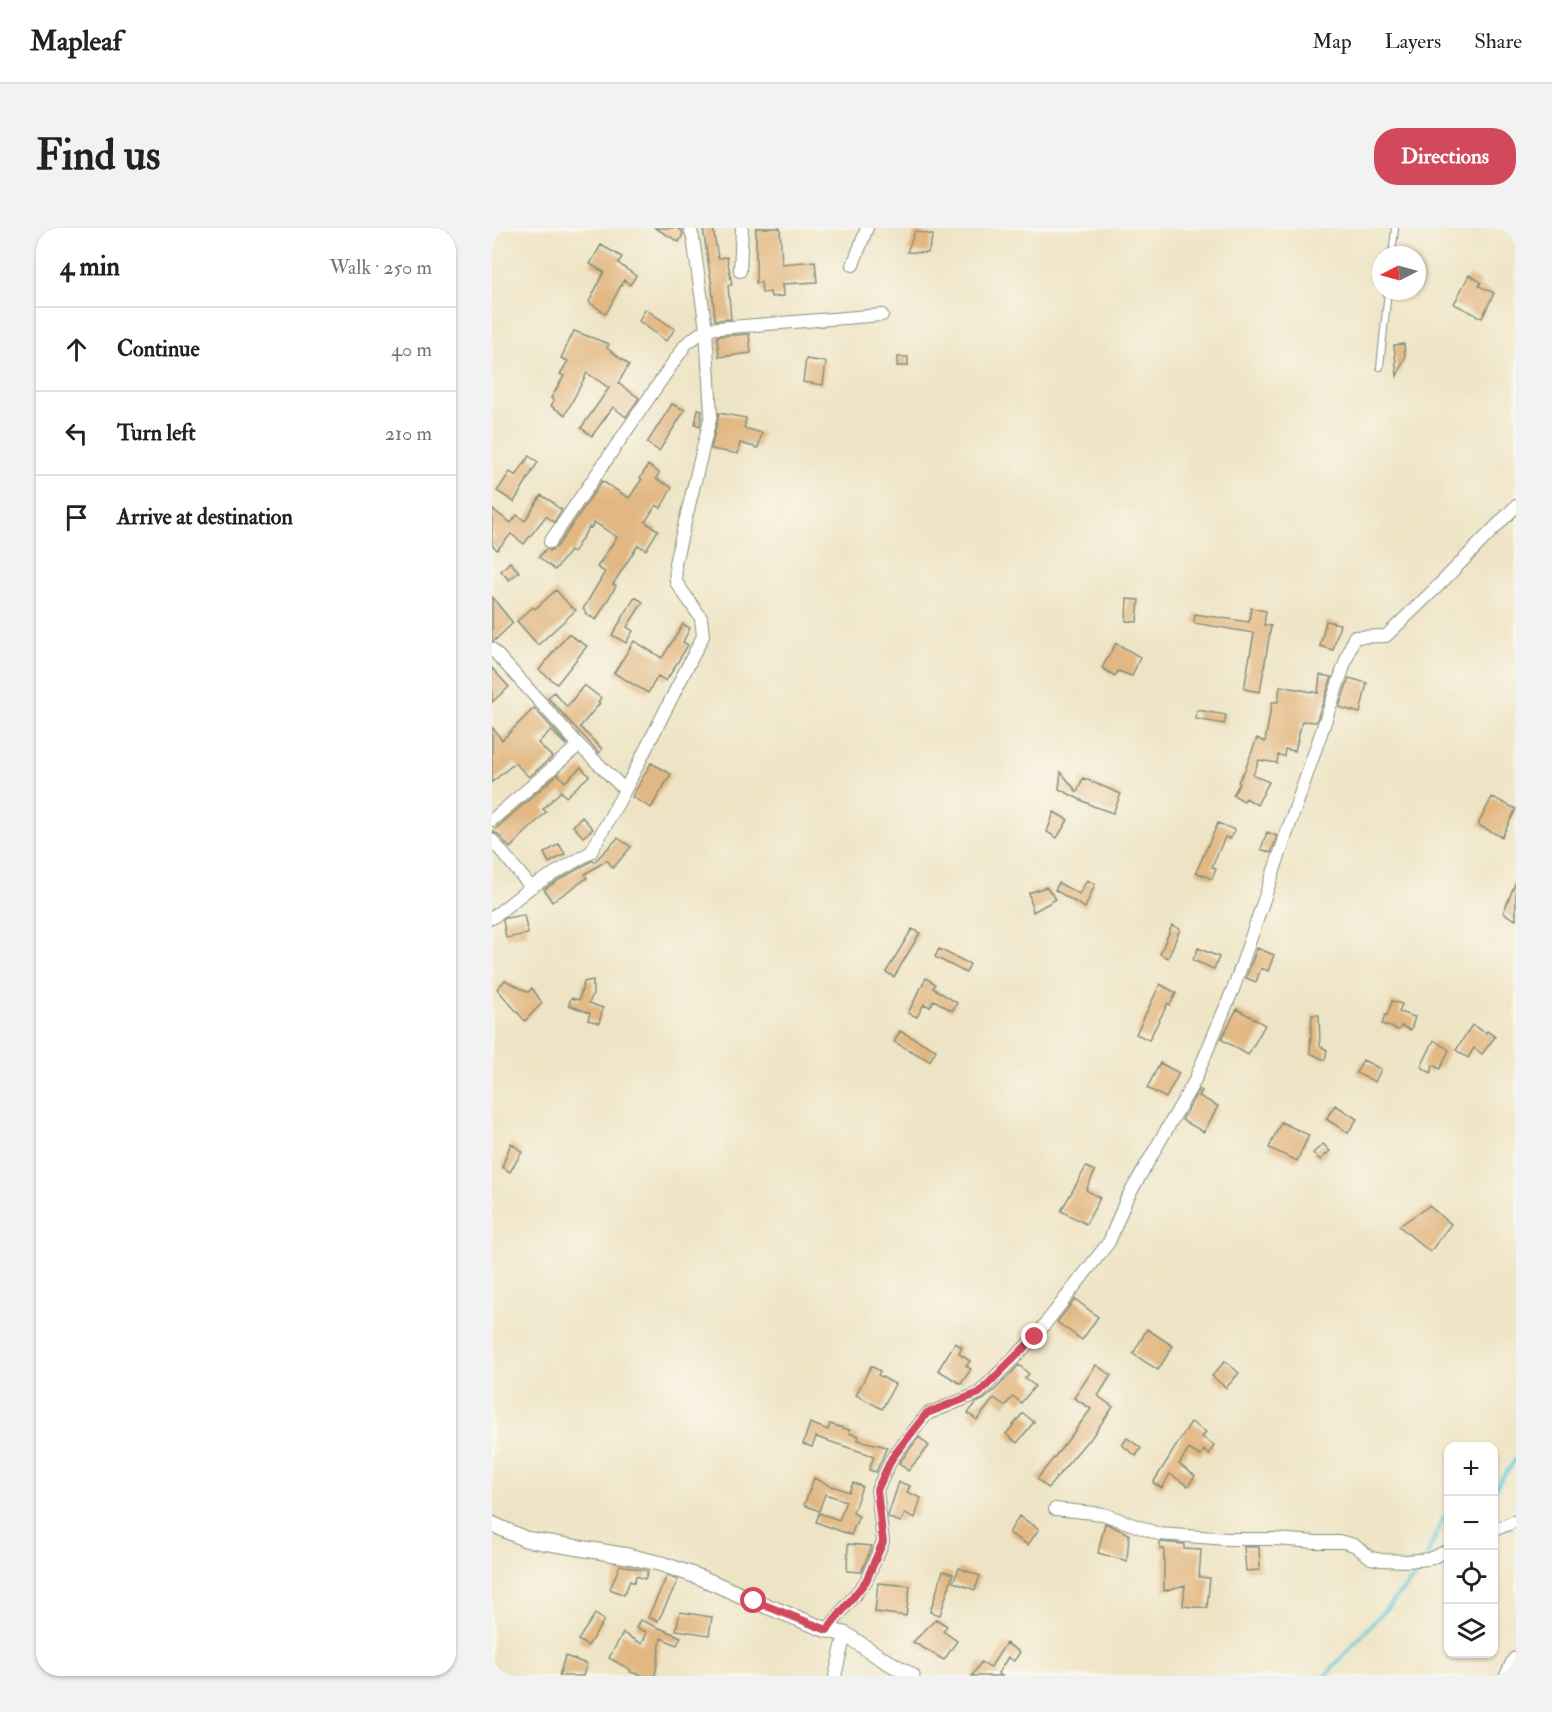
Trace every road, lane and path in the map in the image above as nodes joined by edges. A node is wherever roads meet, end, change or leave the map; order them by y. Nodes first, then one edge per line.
1 (690, 228) edge
2 (742, 228) edge
3 (867, 228) edge
4 (1395, 228) edge
5 (1393, 246) edge
6 (853, 265) dead end
7 (740, 271) dead end
8 (1387, 300) edge
9 (882, 315) dead end
10 (706, 329) junction
11 (1380, 367) dead end
12 (1516, 506) edge
13 (550, 542) dead end
14 (492, 649) edge
15 (579, 745) junction
16 (625, 790) junction
17 (492, 820) edge
18 (492, 840) edge
19 (531, 887) junction
20 (492, 918) edge
21 (1055, 1509) dead end
22 (1516, 1521) edge
23 (492, 1524) edge
24 (1498, 1528) edge
25 (1444, 1552) edge
26 (827, 1630) junction
27 (845, 1634) junction
28 (1516, 1661) edge
29 (835, 1676) edge
30 (912, 1676) edge
31 (1509, 1676) edge

1 - 10 street
2 - 7 street
3 - 6 street
4 - 5 lane
8 - 11 lane
9 - 10 street
10 - 13 street
10 - 16 street
12 - 26 street
14 - 15 street
15 - 16 street
15 - 17 street
16 - 19 street
18 - 19 street
19 - 20 street
21 - 25 street
22 - 24 street
23 - 26 street
26 - 27 street
27 - 29 street
27 - 30 street
28 - 31 main road

